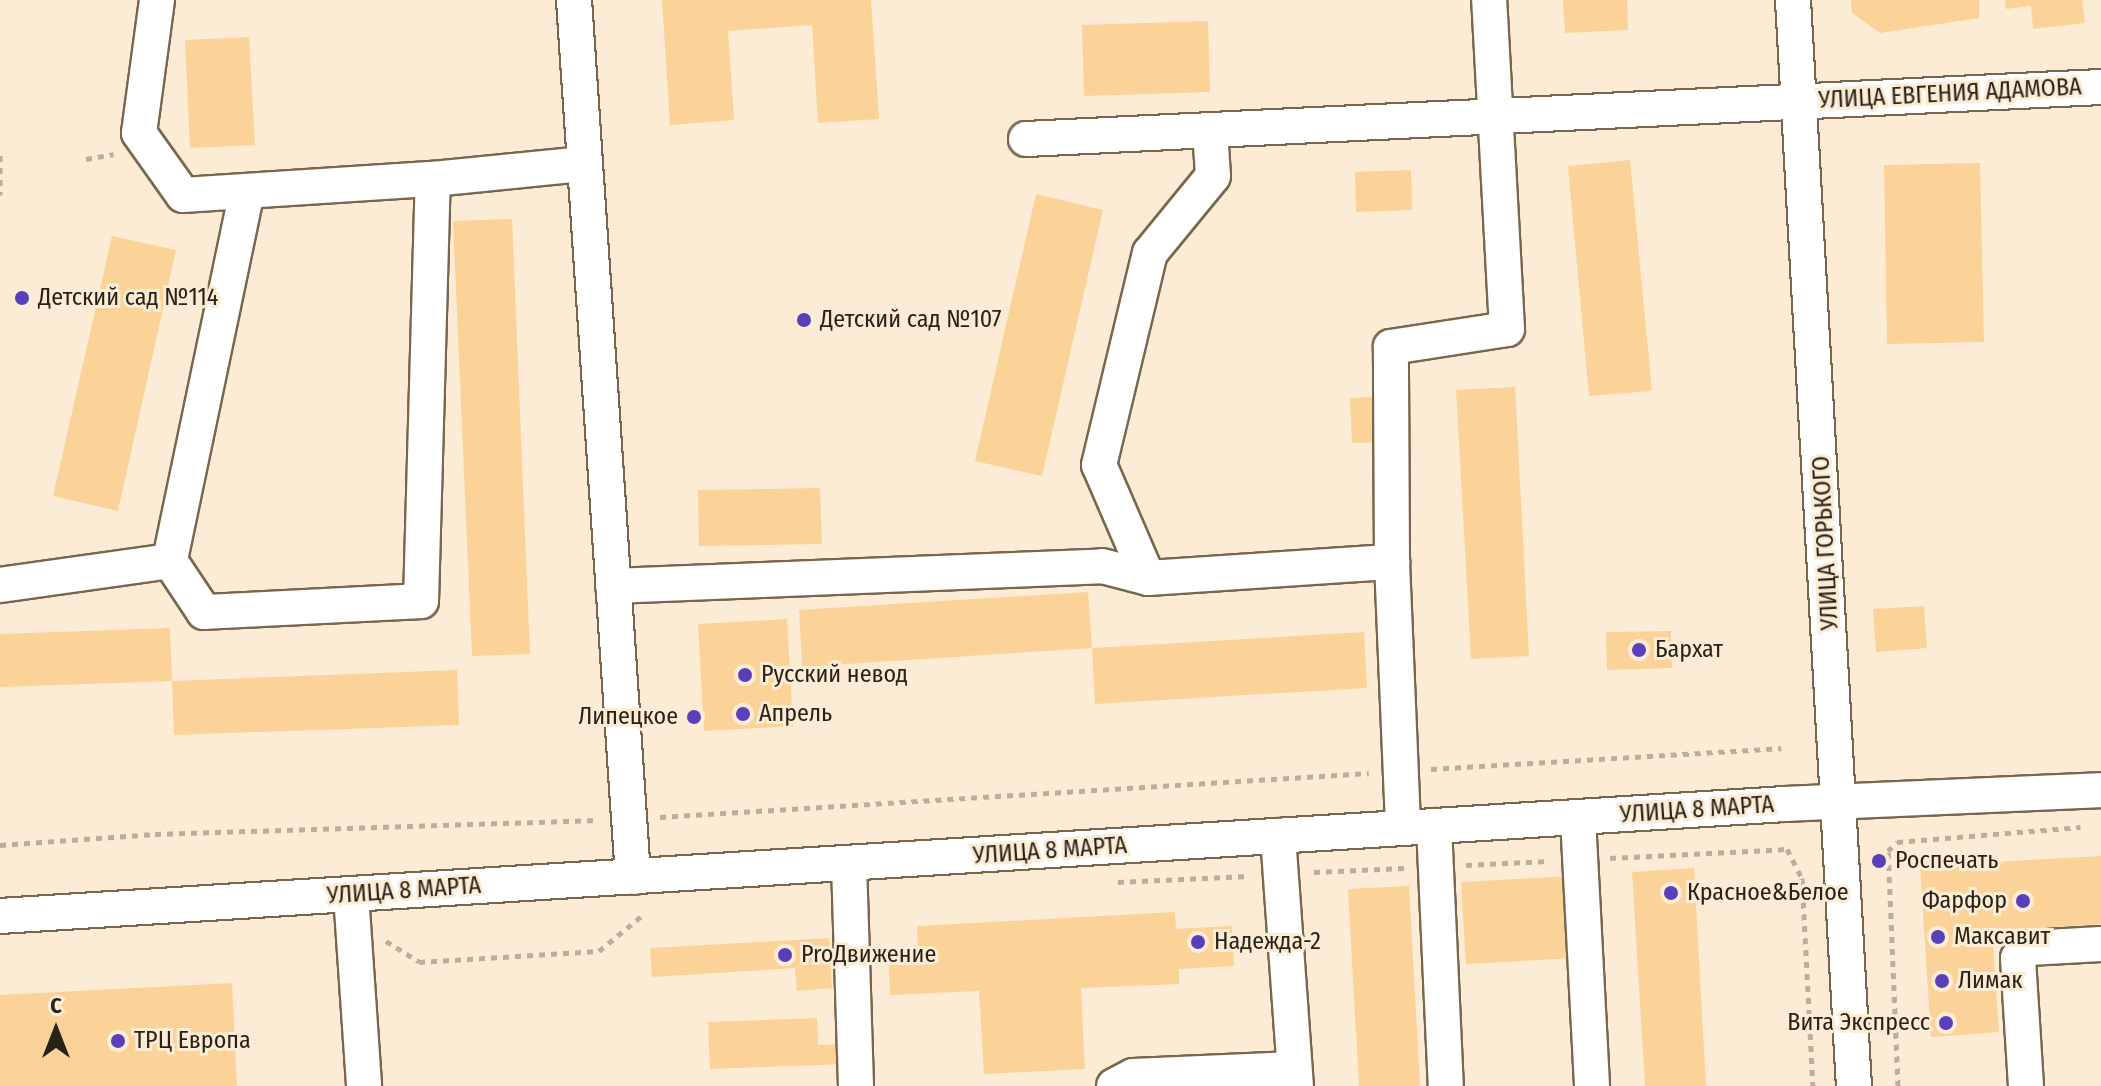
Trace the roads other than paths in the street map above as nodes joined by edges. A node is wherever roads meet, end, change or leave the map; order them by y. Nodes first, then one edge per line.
1 (157, 0) edge
2 (574, 0) edge
3 (1489, 0) edge
4 (1793, 0) edge
5 (2101, 87) edge
6 (1800, 101) junction
7 (1496, 116) junction
8 (1210, 130) junction
9 (1026, 139) dead end
10 (584, 164) junction
11 (433, 179) junction
12 (247, 191) junction
13 (170, 561) junction
14 (1392, 562) junction
15 (1148, 578) junction
16 (0, 585) edge
17 (613, 586) junction
18 (2101, 790) edge
19 (1841, 801) junction
20 (1578, 818) junction
21 (1418, 827) junction
22 (1278, 836) junction
23 (849, 863) junction
24 (633, 877) junction
25 (352, 907) junction
26 (0, 916) edge
27 (2101, 944) edge
28 (1295, 1078) edge
29 (364, 1086) edge
30 (856, 1086) edge
31 (1114, 1086) edge
32 (1446, 1086) edge
33 (1592, 1086) edge
34 (1854, 1086) edge
35 (2026, 1086) edge

1 - 12 street
2 - 10 street
3 - 7 street
4 - 6 street, УЛИЦА ГОРЬКОГО
5 - 6 street, УЛИЦА ЕВГЕНИЯ АДАМОВА
6 - 7 street, УЛИЦА ЕВГЕНИЯ АДАМОВА
6 - 19 street, УЛИЦА ГОРЬКОГО
7 - 8 street, УЛИЦА ЕВГЕНИЯ АДАМОВА
7 - 14 street
8 - 9 street, УЛИЦА ЕВГЕНИЯ АДАМОВА
8 - 15 street
10 - 11 street
10 - 17 street
11 - 12 street
11 - 13 street
12 - 13 street
13 - 16 street
14 - 15 street
14 - 21 street
15 - 17 street
17 - 24 street
18 - 19 street, УЛИЦА 8 МАРТА
19 - 20 street, УЛИЦА 8 МАРТА
19 - 34 street, УЛИЦА ГОРЬКОГО
20 - 21 street, УЛИЦА 8 МАРТА
20 - 33 street
21 - 22 street, УЛИЦА 8 МАРТА
21 - 32 street
22 - 23 street, УЛИЦА 8 МАРТА
22 - 28 street
23 - 24 street, УЛИЦА 8 МАРТА
23 - 30 street
24 - 25 street, УЛИЦА 8 МАРТА
25 - 26 street, УЛИЦА 8 МАРТА
25 - 29 street
27 - 35 street
28 - 31 street

